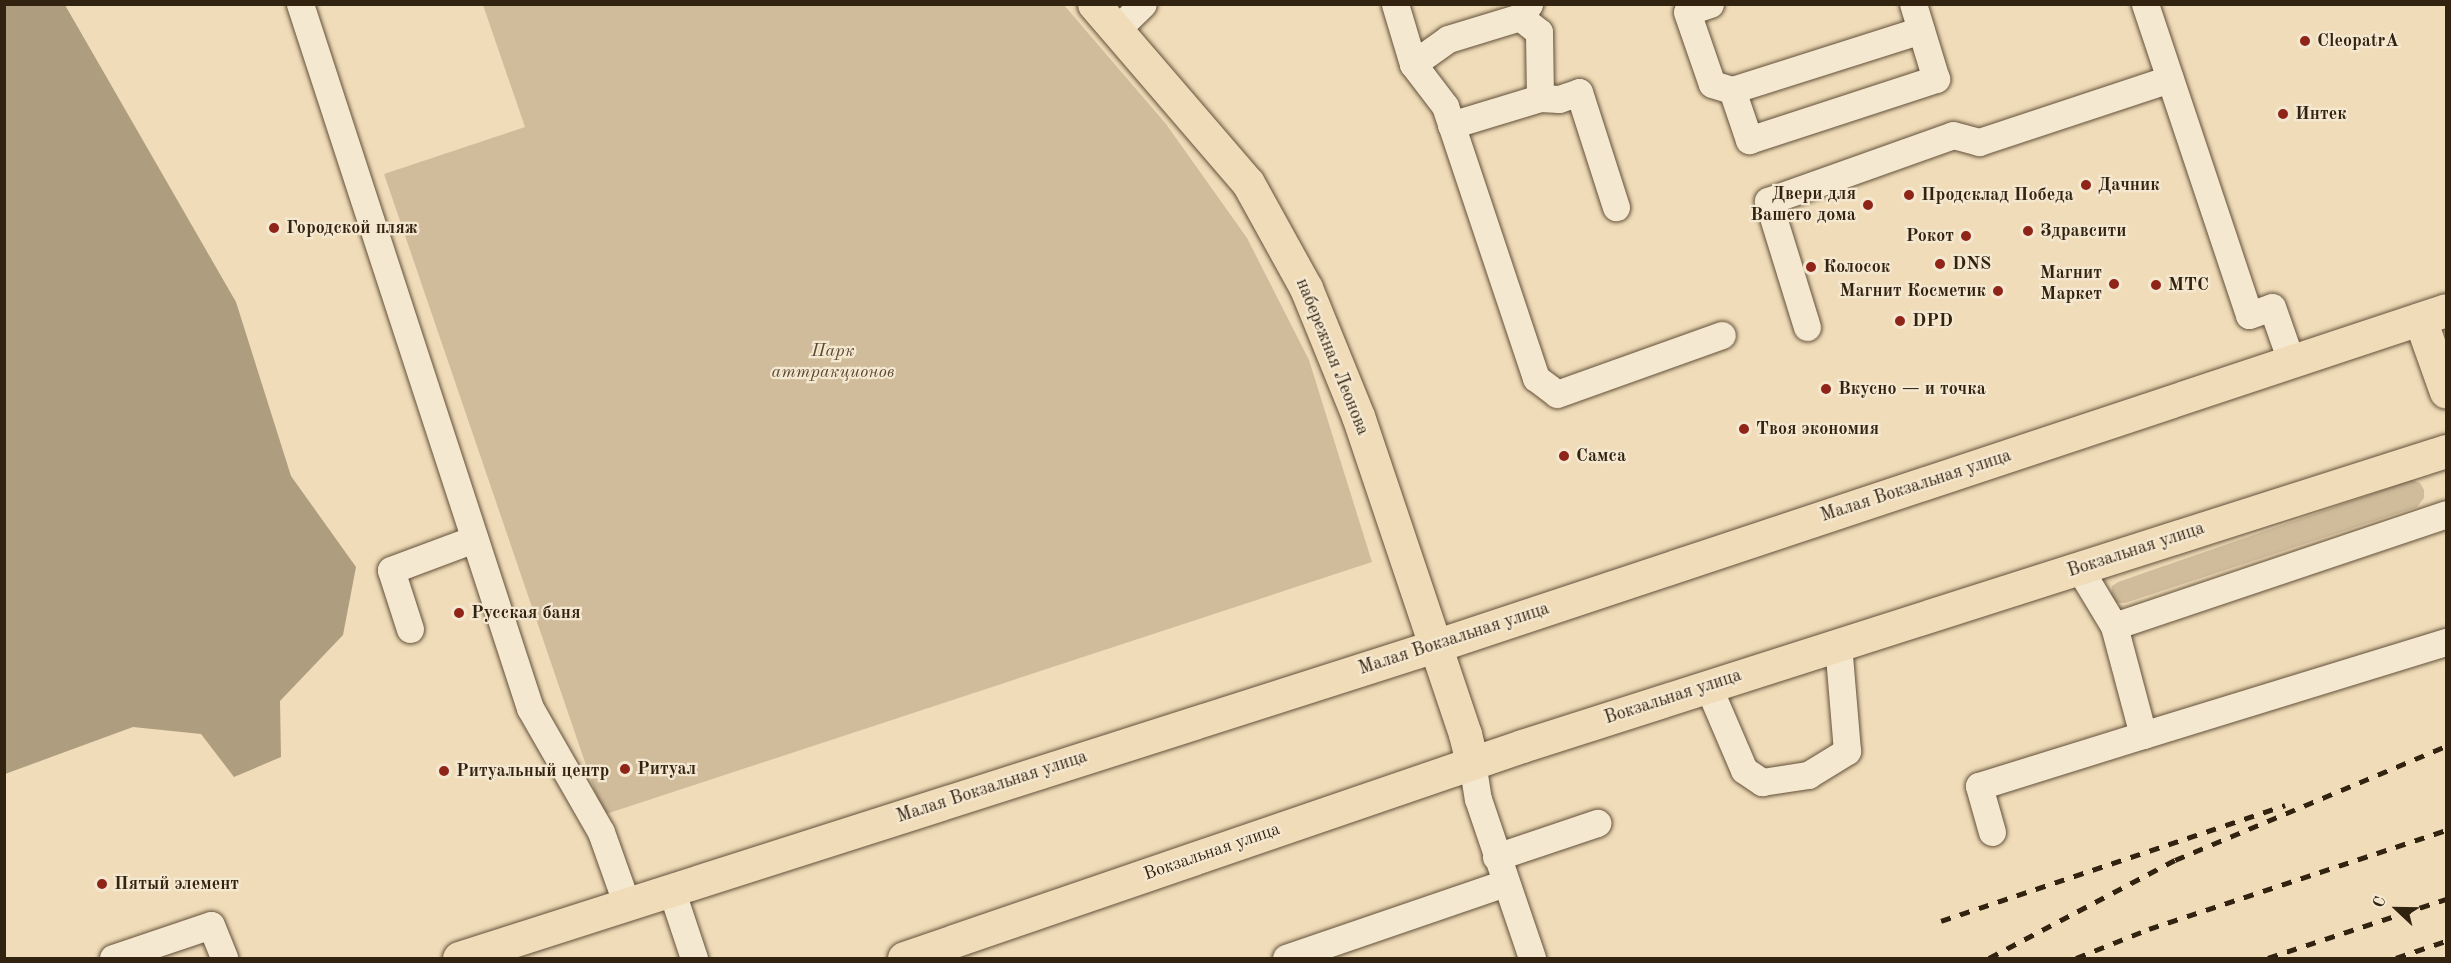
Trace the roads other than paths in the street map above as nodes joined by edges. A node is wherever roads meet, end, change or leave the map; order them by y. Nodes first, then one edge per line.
1 (300, 4) edge
2 (1094, 4) edge
3 (1143, 4) edge
4 (1395, 4) edge
5 (1710, 4) edge
6 (1913, 4) edge
7 (2145, 4) edge
8 (1525, 11) edge
9 (1116, 30) junction
10 (1921, 30) junction
11 (1413, 64) junction
12 (2170, 79) junction
13 (1732, 90) junction
14 (1540, 99) junction
15 (1451, 125) junction
16 (1616, 207) dead end
17 (2433, 314) edge
18 (1807, 327) dead end
19 (1722, 335) dead end
20 (2291, 362) junction
21 (2446, 392) edge
22 (2446, 451) edge
23 (2446, 514) edge
24 (474, 539) junction
25 (2079, 568) junction
26 (2114, 626) junction
27 (410, 629) dead end
28 (2446, 642) edge
29 (1838, 644) junction
30 (1435, 646) junction
31 (1708, 686) junction
32 (2143, 735) junction
33 (1472, 762) junction
34 (1597, 823) dead end
35 (1992, 832) dead end
36 (1496, 857) junction
37 (1505, 883) junction
38 (671, 889) junction
39 (627, 905) junction
40 (113, 958) edge
41 (224, 958) edge
42 (459, 958) edge
43 (694, 958) edge
44 (904, 958) edge
45 (1286, 958) edge
46 (1532, 958) edge

1 - 24 street
2 - 9 main road, набережная Леонова
3 - 9 street
4 - 11 street
5 - 13 street
6 - 10 street
7 - 12 street
8 - 11 street
8 - 14 street
9 - 30 main road, набережная Леонова
10 - 13 street
10 - 13 street
11 - 15 street
12 - 18 street
12 - 20 street
14 - 15 street
14 - 16 street
15 - 19 street
17 - 20 main road, Малая Вокзальная улица
17 - 21 main road
20 - 30 main road, Малая Вокзальная улица
22 - 25 main road, Вокзальная улица
23 - 26 street
24 - 27 street
24 - 39 street
25 - 26 street
25 - 29 main road, Вокзальная улица
26 - 32 street
28 - 32 street
29 - 31 main road, Вокзальная улица
29 - 31 street
30 - 33 main road, набережная Леонова
30 - 38 main road, Малая Вокзальная улица
31 - 33 main road, Вокзальная улица
32 - 35 street
33 - 36 street
33 - 44 main road, Вокзальная улица
34 - 36 street
36 - 37 street
37 - 45 street
37 - 46 street
38 - 39 main road, Малая Вокзальная улица
38 - 43 street
39 - 42 main road, Малая Вокзальная улица
40 - 41 street

